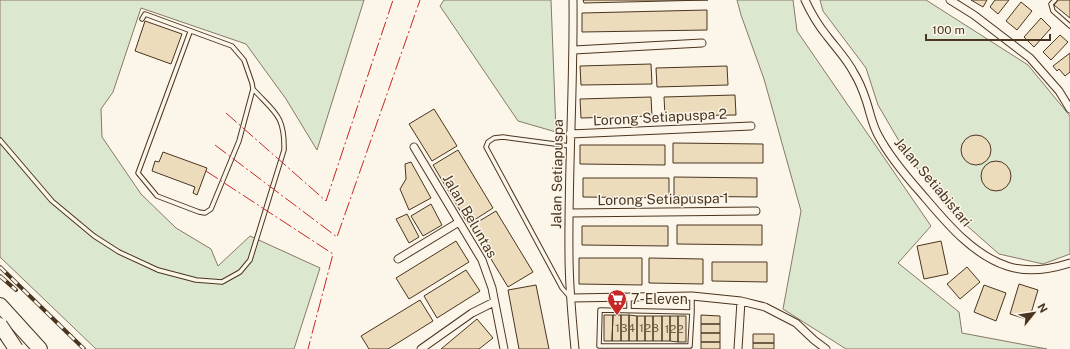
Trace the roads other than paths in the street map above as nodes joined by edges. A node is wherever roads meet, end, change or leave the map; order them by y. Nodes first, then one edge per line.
1 (572, 0) edge
2 (805, 0) edge
3 (950, 0) edge
4 (1055, 0) edge
5 (142, 19) dead end
6 (1070, 26) edge
7 (190, 32) junction
8 (702, 43) dead end
9 (574, 50) junction
10 (252, 89) junction
11 (1070, 109) edge
12 (751, 126) dead end
13 (570, 134) junction
14 (0, 140) edge
15 (570, 146) junction
16 (414, 147) dead end
17 (756, 211) dead end
18 (570, 213) junction
19 (459, 222) junction
20 (398, 259) dead end
21 (1070, 263) edge
22 (692, 296) junction
23 (629, 297) junction
24 (571, 298) junction
25 (741, 301) junction
26 (494, 302) junction
27 (0, 305) edge
28 (629, 311) junction
29 (692, 312) junction
30 (0, 319) edge
31 (0, 325) edge
32 (0, 338) edge
33 (814, 340) junction
34 (16, 349) edge
35 (36, 349) edge
36 (40, 349) edge
37 (421, 349) edge
38 (504, 349) edge
39 (575, 349) edge
40 (738, 349) edge
41 (814, 349) edge
42 (826, 349) edge

1 - 9 street, Jalan Setiapuspa
2 - 21 street, Jalan Setiabistari
3 - 11 street
4 - 6 lane
5 - 7 lane
7 - 10 lane
7 - 10 lane
8 - 9 street
9 - 13 street, Jalan Setiapuspa
10 - 14 lane
12 - 13 street, Lorong Setiapuspa 2
13 - 15 street, Jalan Setiapuspa
15 - 18 street, Jalan Setiapuspa
15 - 24 lane
16 - 19 street, Jalan Beluntas
17 - 18 street, Lorong Setiapuspa 1
18 - 24 street, Jalan Setiapuspa
19 - 20 street
19 - 26 street, Jalan Beluntas
22 - 23 street
22 - 25 street
22 - 29 lane
23 - 24 street
23 - 28 lane
24 - 39 street, Jalan Setiapuspa
25 - 33 street
25 - 40 street
26 - 37 street
26 - 38 street, Jalan Beluntas
27 - 36 highway
28 - 29 lane
28 - 29 lane
30 - 35 highway
31 - 34 highway, bridge
32 - 34 highway
33 - 41 street
33 - 42 street

